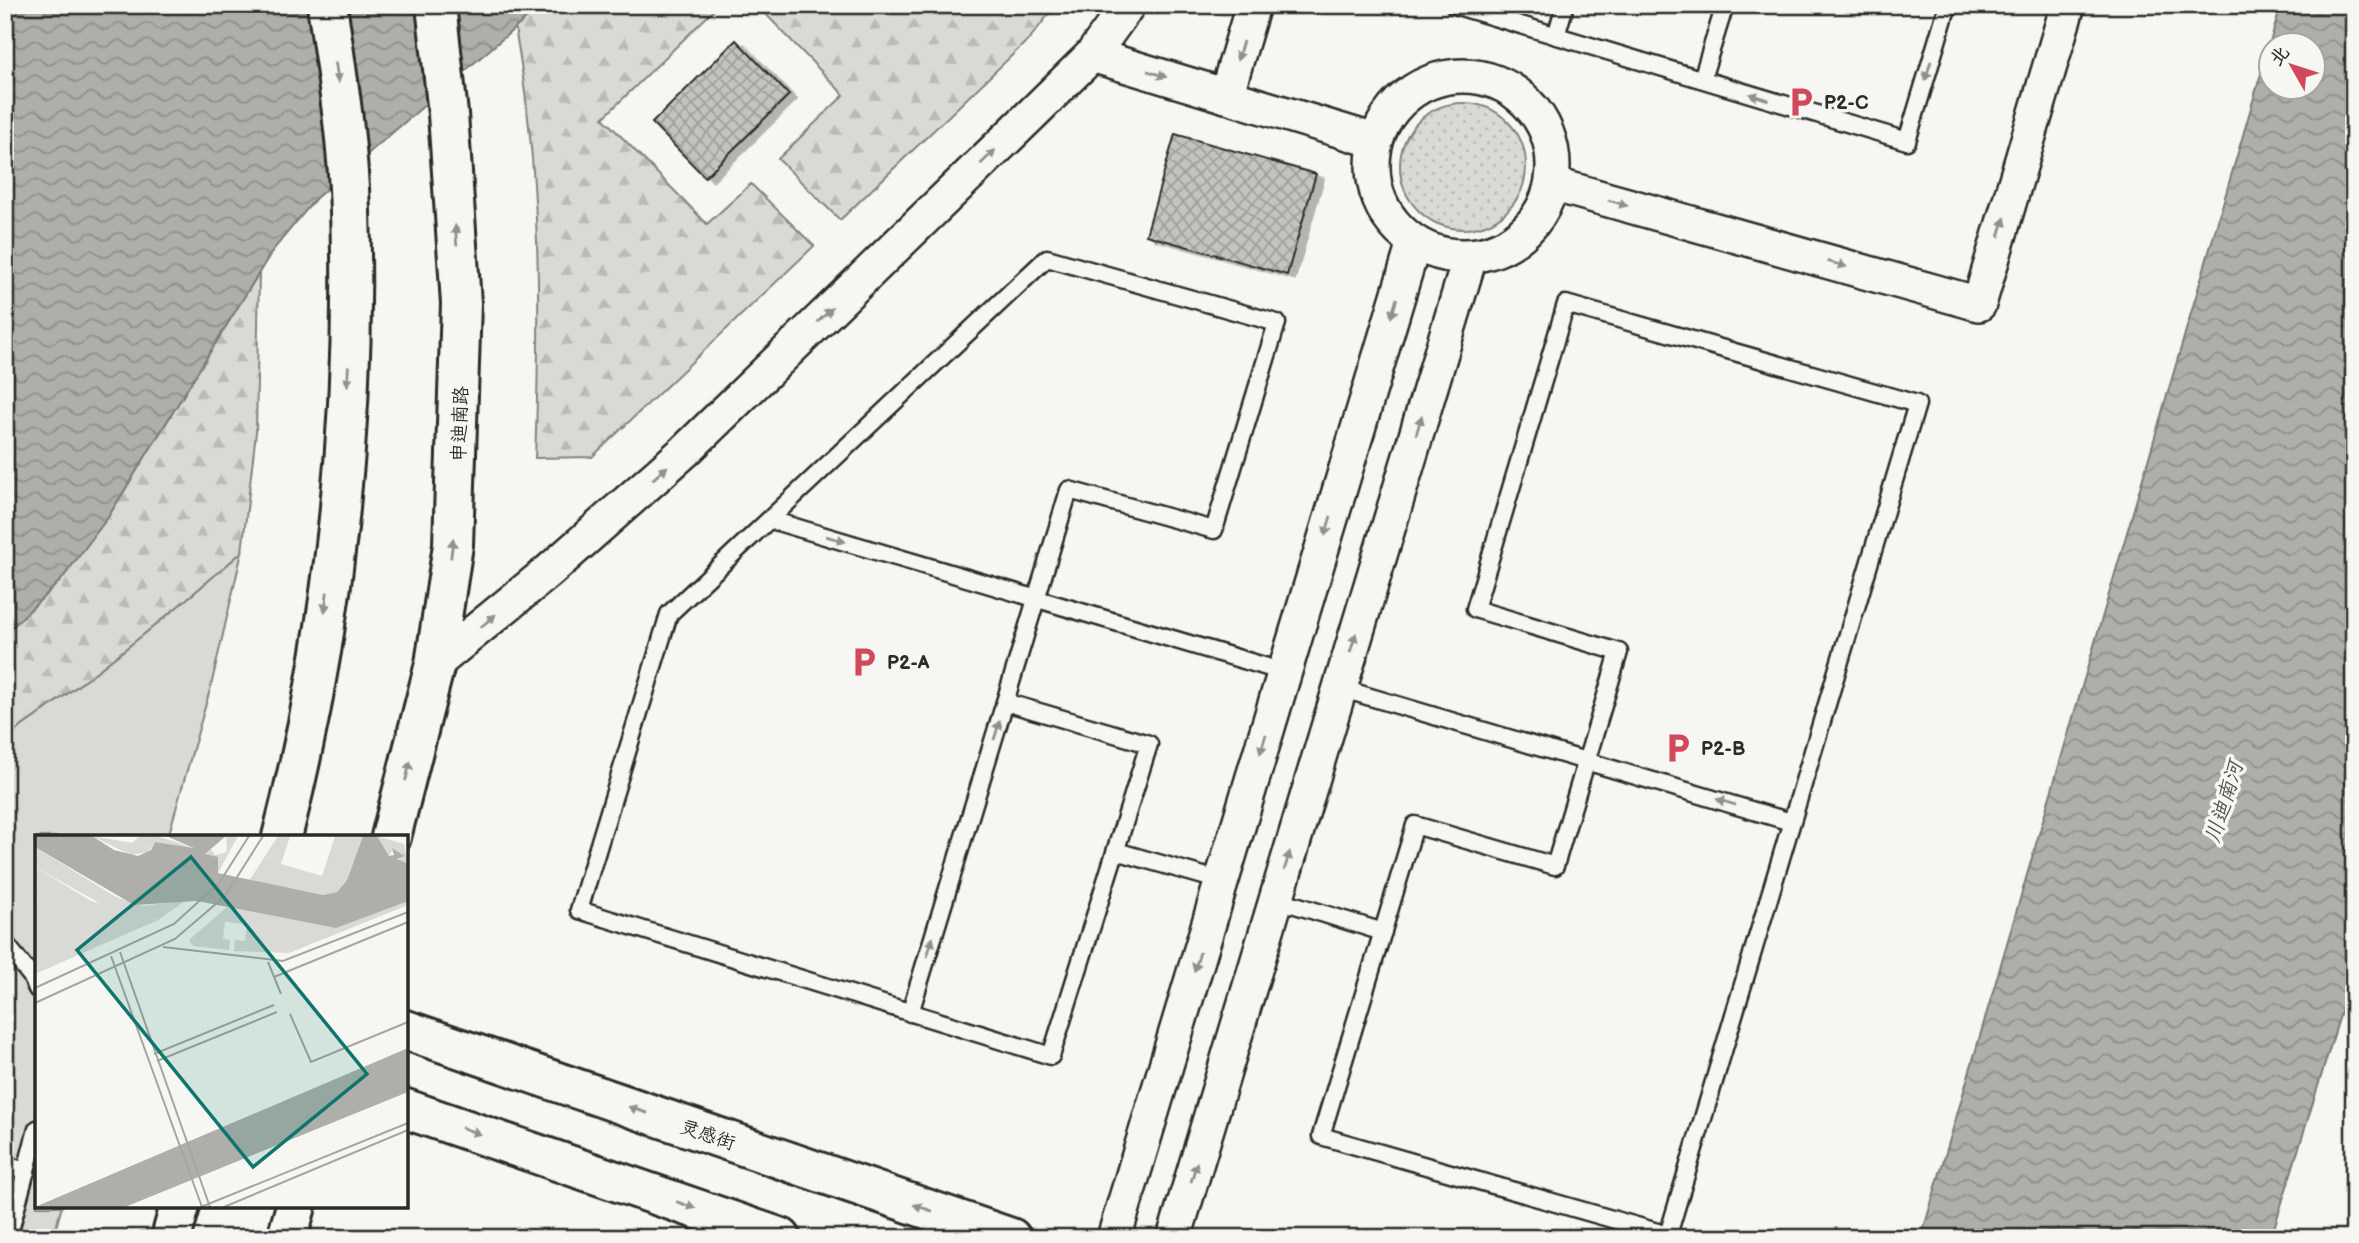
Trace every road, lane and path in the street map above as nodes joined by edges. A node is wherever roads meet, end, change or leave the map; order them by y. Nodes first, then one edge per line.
1 (327, 5) edge
2 (436, 5) edge
3 (1128, 5) edge
4 (1253, 5) edge
5 (1454, 5) edge
6 (1565, 5) edge
7 (1725, 5) edge
8 (1948, 5) edge
9 (2068, 5) edge
10 (1556, 36) junction
11 (1092, 55) junction
12 (1702, 79) junction
13 (1226, 96) junction
14 (1375, 142) junction
15 (1552, 184) junction
16 (1414, 243) junction
17 (1470, 257) junction
18 (771, 520) junction
19 (1036, 597) junction
20 (435, 664) junction
21 (1284, 673) junction
22 (1340, 688) junction
23 (1005, 702) junction
24 (1586, 760) junction
25 (1791, 822) junction
26 (282, 835) edge
27 (392, 835) edge
28 (1116, 851) junction
29 (1221, 881) junction
30 (1276, 899) junction
31 (1383, 932) junction
32 (5, 943) edge
33 (35, 985) edge
34 (910, 1013) junction
35 (408, 1031) edge
36 (408, 1110) edge
37 (35, 1137) edge
38 (5, 1164) edge
39 (26, 1172) junction
40 (179, 1208) edge
41 (295, 1208) edge
42 (8, 1238) edge
43 (171, 1238) edge
44 (287, 1238) edge
45 (781, 1238) edge
46 (1011, 1238) edge
47 (1114, 1238) edge
48 (1174, 1238) edge

1 -> 26 street
20 -> 2 street, 申迪南路
3 - 11 street
4 -> 13 street
5 - 10 lane
6 - 10 lane
7 - 12 lane
8 -> 12 lane
15 -> 9 street
10 - 12 lane
11 -> 13 street
20 -> 11 street
13 - 14 street
14 - 15 street
14 - 16 street
15 - 17 street
16 - 17 street
16 -> 21 street
22 -> 17 street
18 -> 19 lane
18 - 19 lane
18 - 34 lane
19 - 21 lane
19 - 23 lane
27 -> 20 street, 申迪南路
21 -> 29 street
22 - 24 lane
30 -> 22 street
23 - 28 lane
34 -> 23 lane
25 -> 24 lane
24 - 25 lane
24 - 31 lane
25 - 31 lane
28 - 29 lane
28 - 34 lane
29 -> 47 street
30 - 31 lane
48 -> 30 street
32 - 33 lane
46 -> 35 street, 灵感街
36 -> 45 street
37 - 39 lane
38 - 39 lane
39 - 42 lane
40 - 43 street
41 - 44 street

